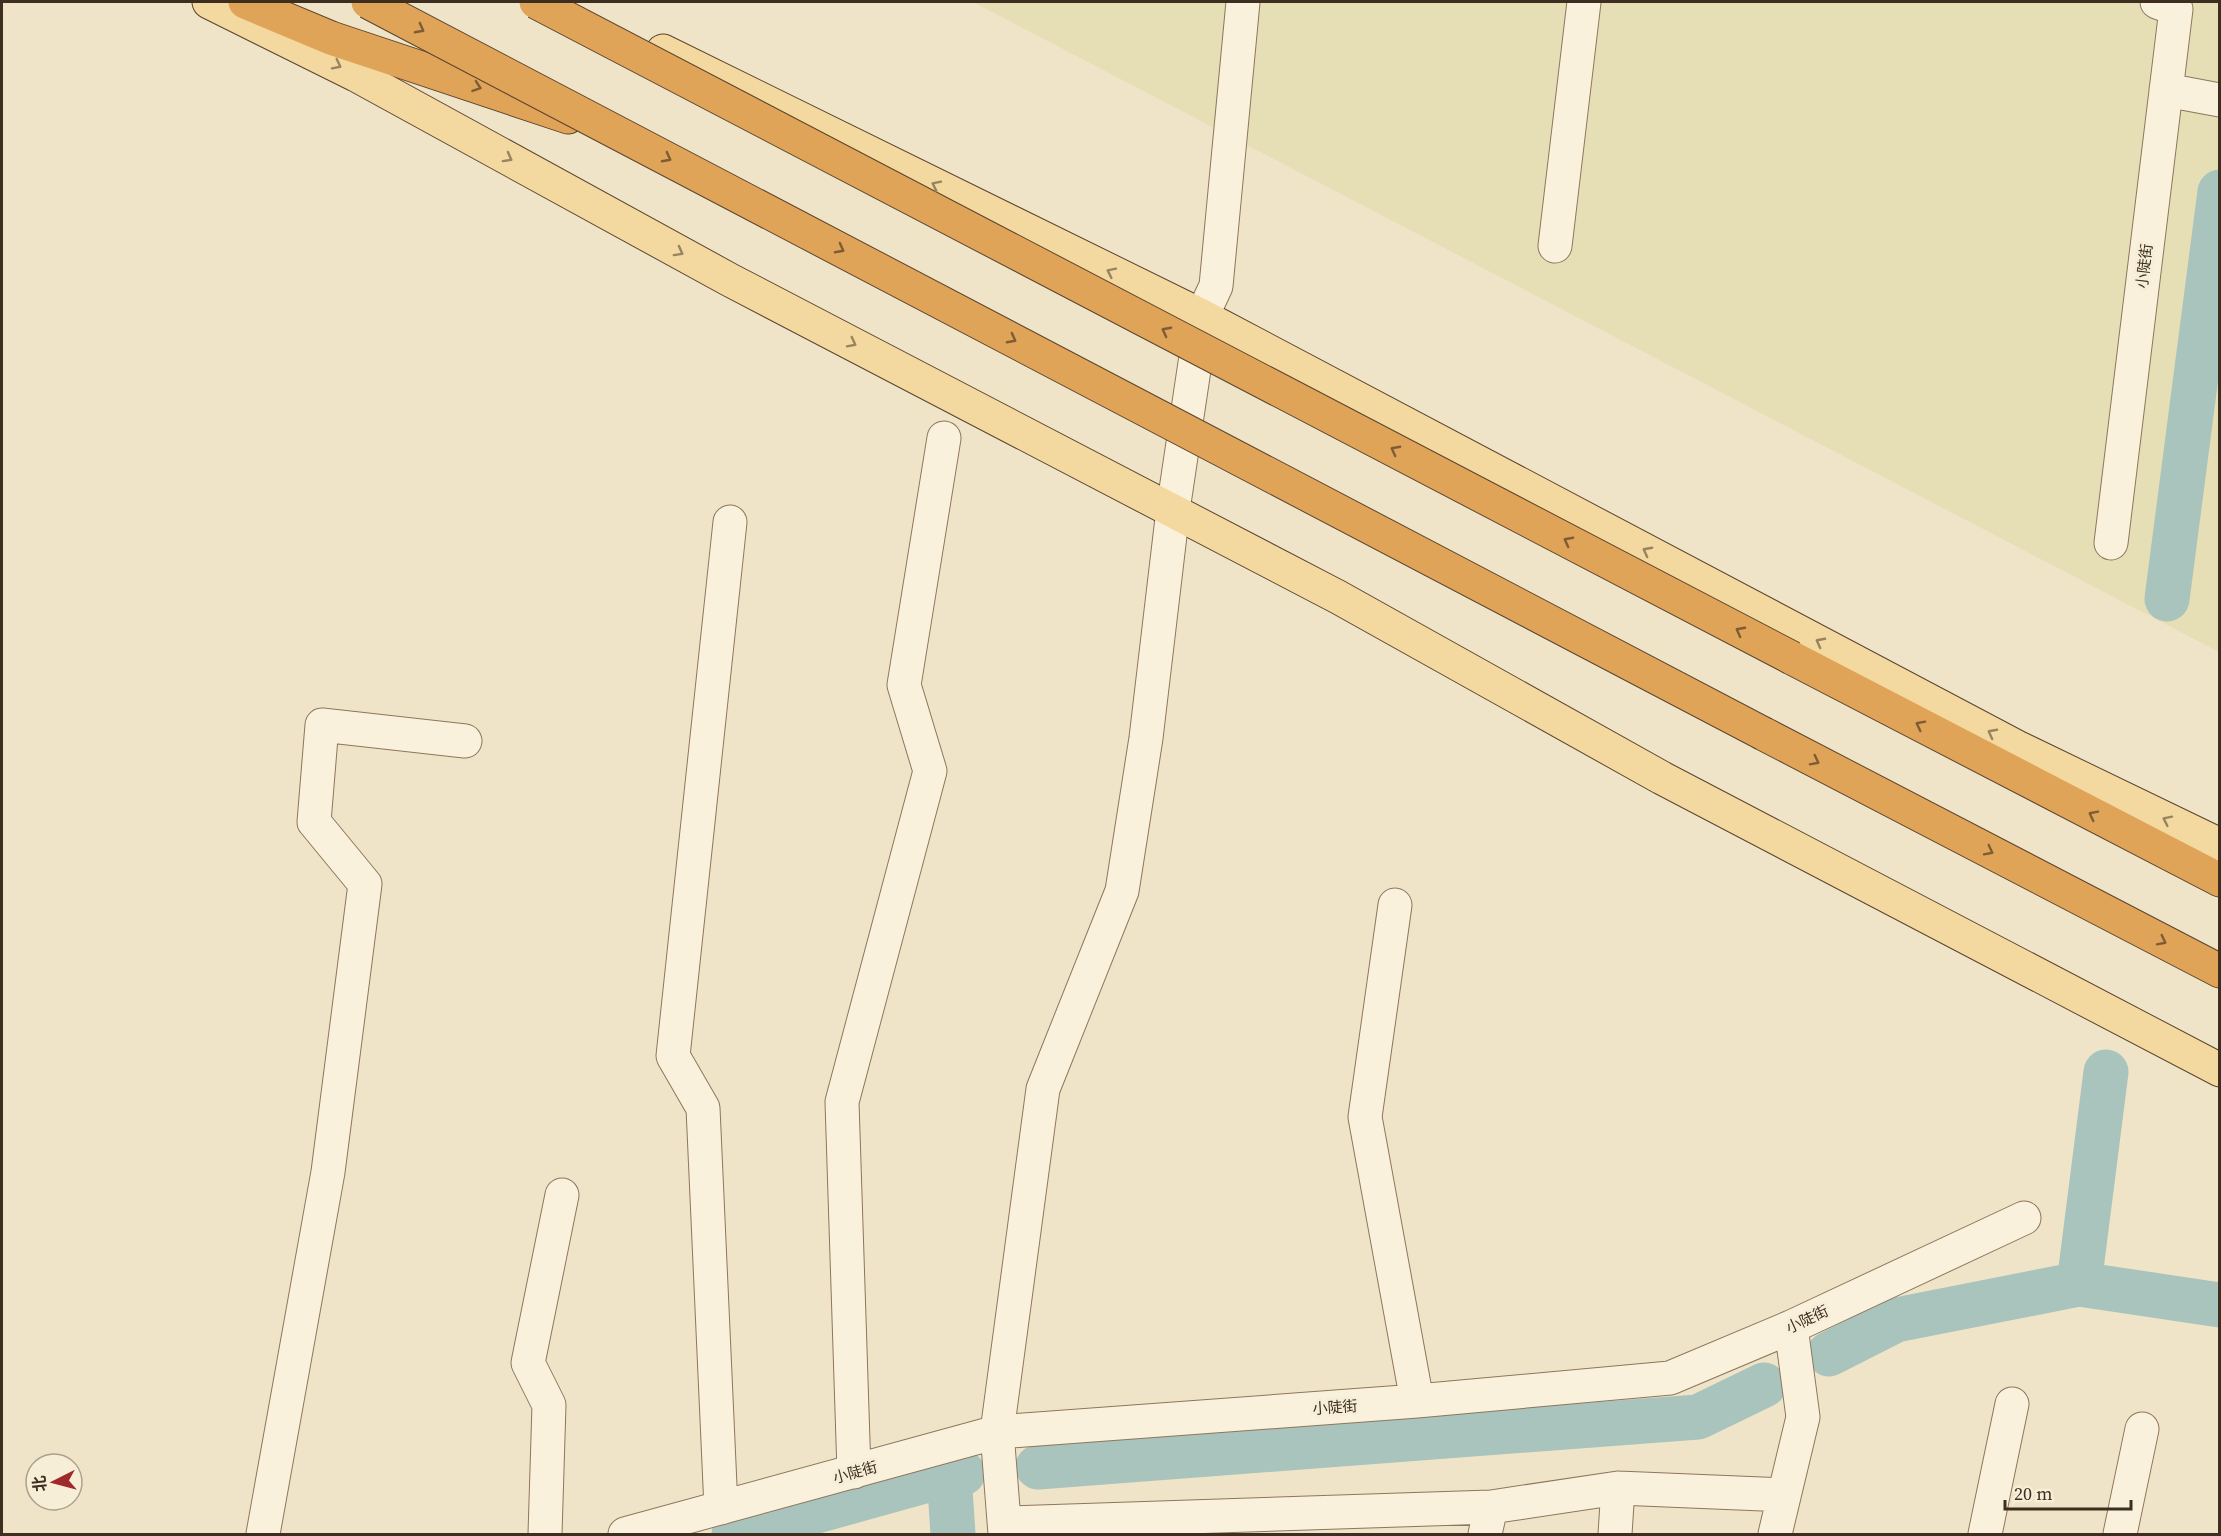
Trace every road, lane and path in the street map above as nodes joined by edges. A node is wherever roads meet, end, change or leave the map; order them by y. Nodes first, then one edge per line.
1 (209, 2) edge
2 (245, 2) edge
3 (368, 2) edge
4 (536, 2) edge
5 (562, 2) edge
6 (1243, 2) edge
7 (1584, 2) edge
8 (2157, 2) edge
9 (2166, 90) junction
10 (2220, 100) edge
11 (628, 137) junction
12 (1556, 246) dead end
13 (1202, 316) junction
14 (944, 438) dead end
15 (1173, 510) junction
16 (730, 522) dead end
17 (2111, 543) dead end
18 (465, 741) dead end
19 (2220, 845) edge
20 (2220, 880) edge
21 (1395, 905) dead end
22 (2220, 971) edge
23 (2220, 1070) edge
24 (562, 1195) dead end
25 (2024, 1218) dead end
26 (1791, 1327) junction
27 (1417, 1401) junction
28 (2012, 1404) dead end
29 (2142, 1429) dead end
30 (997, 1432) junction
31 (854, 1472) junction
32 (1618, 1488) junction
33 (1784, 1495) junction
34 (721, 1508) junction
35 (1488, 1521) edge
36 (1332, 1523) edge
37 (1005, 1529) edge
38 (263, 1534) edge
39 (544, 1534) edge
40 (625, 1534) edge
41 (1615, 1534) edge
42 (1775, 1534) edge
43 (1986, 1534) edge
44 (2120, 1534) edge

1 -> 15 main road
2 -> 11 highway, bridge
3 -> 11 highway, bridge
20 -> 4 highway, bridge
13 -> 5 main road
6 - 13 street
7 - 12 street
8 - 9 street, 小陡街
9 - 10 street
9 - 17 street, 小陡街
11 -> 22 highway, bridge
13 - 15 street
19 -> 13 main road
14 - 31 street
15 - 23 main road
15 - 30 street
16 - 34 street
18 - 38 street
21 - 27 street
24 - 39 street
25 - 26 street, 小陡街
26 - 27 street, 小陡街
26 - 33 street
27 - 30 street, 小陡街
28 - 43 street
29 - 44 street
30 - 31 street, 小陡街
30 - 37 street
31 - 34 street, 小陡街
32 - 33 street
32 - 35 street
32 - 41 street
33 - 42 street
34 - 40 street, 小陡街
35 - 36 street
36 - 37 street

